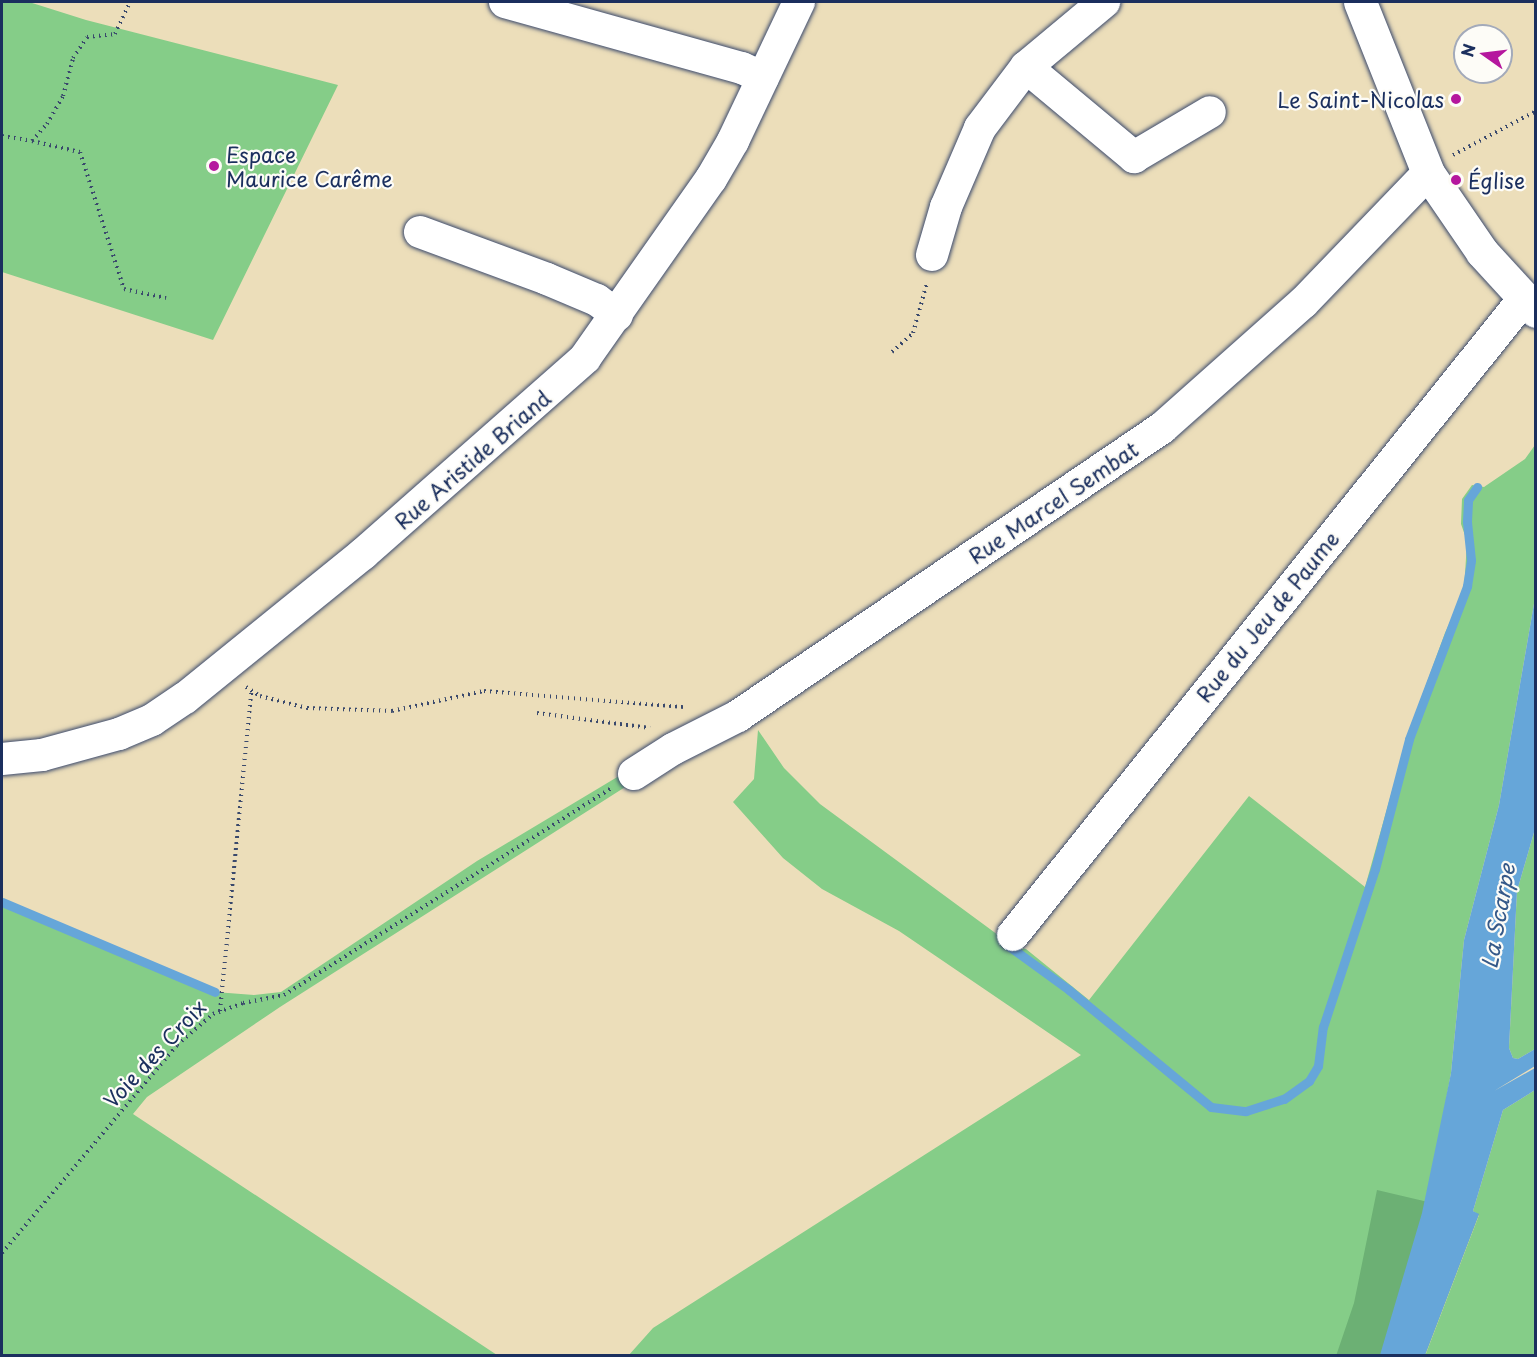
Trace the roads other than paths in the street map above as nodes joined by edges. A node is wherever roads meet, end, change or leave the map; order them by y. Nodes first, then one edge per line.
1 (505, 2) edge
2 (799, 2) edge
3 (1104, 2) edge
4 (1360, 2) edge
5 (1026, 67) junction
6 (763, 78) junction
7 (1210, 112) dead end
8 (1428, 173) junction
9 (420, 232) dead end
10 (932, 255) road end
11 (1529, 305) edge
12 (617, 315) junction
13 (2, 759) edge
14 (634, 774) road end
15 (1013, 935) dead end

1 - 6 street
2 - 6 street, Rue Aristide Briand
3 - 5 street
4 - 8 main road
5 - 7 street
5 - 10 street
6 - 12 street, Rue Aristide Briand
8 - 11 main road
8 - 14 street, Rue Marcel Sembat
9 - 12 street
11 - 15 street, Rue du Jeu de Paume
12 - 13 street, Rue Aristide Briand

